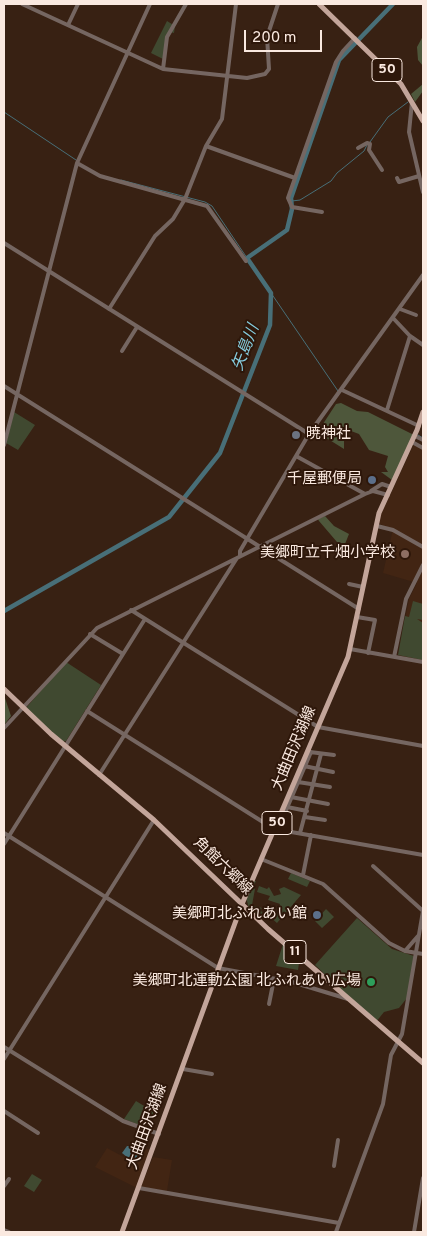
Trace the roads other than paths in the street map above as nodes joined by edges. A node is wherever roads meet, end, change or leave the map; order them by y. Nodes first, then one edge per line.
1 (22, 4) edge
2 (78, 4) edge
3 (150, 4) edge
4 (186, 4) edge
5 (236, 4) edge
6 (278, 4) edge
7 (319, 4) edge
8 (68, 25) junction
9 (357, 40) junction
10 (128, 52) junction
11 (163, 68) junction
12 (228, 76) junction
13 (412, 102) junction
14 (423, 121) edge
15 (206, 146) junction
16 (358, 148) dead end
17 (77, 163) junction
18 (382, 170) dead end
19 (419, 176) junction
20 (295, 178) junction
21 (396, 178) dead end
22 (423, 192) edge
23 (186, 197) junction
24 (322, 212) dead end
25 (4, 243) edge
26 (246, 261) dead end
27 (49, 272) junction
28 (423, 275) edge
29 (109, 309) junction
30 (400, 309) junction
31 (416, 315) dead end
32 (393, 318) junction
33 (137, 327) junction
34 (410, 336) junction
35 (423, 345) edge
36 (122, 351) dead end
37 (4, 386) edge
38 (342, 390) junction
39 (17, 395) junction
40 (387, 410) junction
41 (423, 412) edge
42 (419, 426) junction
43 (309, 434) junction
44 (415, 436) junction
45 (423, 440) edge
46 (412, 442) junction
47 (4, 445) edge
48 (423, 448) edge
49 (296, 456) junction
50 (391, 487) junction
51 (367, 493) junction
52 (388, 495) junction
53 (376, 526) junction
54 (247, 539) junction
55 (259, 547) junction
56 (423, 547) edge
57 (240, 556) junction
58 (423, 565) edge
59 (349, 584) dead end
60 (363, 587) junction
61 (359, 609) junction
62 (132, 610) junction
63 (357, 618) junction
64 (145, 619) junction
65 (90, 634) junction
66 (183, 642) junction
67 (350, 650) junction
68 (368, 652) junction
69 (123, 654) junction
70 (394, 657) junction
71 (423, 662) edge
72 (4, 689) edge
73 (23, 708) junction
74 (87, 711) junction
75 (318, 727) junction
76 (4, 728) edge
77 (125, 735) junction
78 (423, 746) edge
79 (65, 747) junction
80 (309, 751) junction
81 (321, 754) junction
82 (334, 755) dead end
83 (304, 766) junction
84 (318, 768) junction
85 (333, 772) dead end
86 (99, 775) junction
87 (298, 782) junction
88 (315, 785) junction
89 (330, 787) dead end
90 (291, 797) junction
91 (310, 800) junction
92 (328, 804) dead end
93 (287, 807) junction
94 (307, 811) junction
95 (305, 816) junction
96 (154, 820) junction
97 (325, 820) dead end
98 (276, 829) junction
99 (4, 833) edge
100 (300, 833) junction
101 (311, 835) junction
102 (9, 836) junction
103 (4, 844) edge
104 (423, 855) edge
105 (261, 858) junction
106 (373, 866) dead end
107 (303, 875) junction
108 (106, 897) junction
109 (242, 904) junction
110 (423, 911) edge
111 (420, 934) junction
112 (405, 951) junction
113 (416, 953) junction
114 (423, 954) edge
115 (218, 968) junction
116 (274, 979) junction
117 (349, 999) junction
118 (269, 1004) dead end
119 (398, 1043) junction
120 (4, 1047) edge
121 (9, 1049) junction
122 (4, 1059) edge
123 (423, 1063) edge
124 (182, 1069) junction
125 (212, 1074) dead end
126 (4, 1111) edge
127 (38, 1132) dead end
128 (159, 1134) junction
129 (338, 1140) dead end
130 (334, 1166) dead end
131 (423, 1178) edge
132 (8, 1179) dead end
133 (423, 1185) edge
134 (4, 1186) edge
135 (139, 1188) junction
136 (339, 1223) junction
137 (4, 1230) edge
138 (9, 1232) edge
139 (122, 1232) edge
140 (336, 1232) edge
141 (414, 1232) edge

1 - 8 street
2 - 8 street
3 - 10 street
4 - 11 street
5 - 12 street
6 - 12 street
7 - 9 main road, 50
8 - 10 street
9 - 13 main road, 50
9 - 20 street
10 - 11 street
10 - 17 street
11 - 12 street
12 - 15 street
13 - 14 main road, 50
13 - 19 street
15 - 20 street
15 - 23 street
16 - 18 street
17 - 23 street
17 - 27 street
19 - 21 street
19 - 22 street
20 - 24 street
23 - 26 street
23 - 29 street
25 - 27 street
27 - 29 street
27 - 39 street
28 - 30 street
29 - 33 street
30 - 31 street
30 - 32 street
32 - 34 street
32 - 38 street
33 - 36 street
33 - 43 street
34 - 35 street
34 - 40 street
37 - 39 street
38 - 40 street
38 - 43 street
39 - 47 street
39 - 54 street
40 - 42 street
41 - 42 main road, 大曲田沢湖線 / 50
42 - 44 main road, 大曲田沢湖線 / 50
43 - 49 street
44 - 45 street
44 - 46 main road, 大曲田沢湖線 / 50
46 - 48 street
46 - 50 main road, 大曲田沢湖線 / 50
49 - 51 street
49 - 54 street
50 - 51 street
50 - 52 main road, 大曲田沢湖線 / 50
51 - 52 street
51 - 55 street
52 - 53 main road, 大曲田沢湖線 / 50
53 - 56 street
53 - 60 main road, 大曲田沢湖線 / 50
54 - 55 street
54 - 57 street
55 - 57 street
55 - 61 street
57 - 62 street
57 - 66 street
58 - 70 street
59 - 60 street
60 - 61 main road, 大曲田沢湖線 / 50
61 - 63 main road, 大曲田沢湖線 / 50
62 - 64 street
62 - 65 street
63 - 67 main road, 大曲田沢湖線 / 50
63 - 68 street
64 - 66 street
64 - 69 street
65 - 69 street
65 - 73 street
66 - 75 street
66 - 77 street
67 - 68 street
67 - 75 main road, 大曲田沢湖線 / 50
68 - 70 street
69 - 74 street
70 - 71 street
72 - 73 main road, 角館六郷線 / 11
73 - 76 street
73 - 79 main road, 角館六郷線 / 11
74 - 77 street
74 - 79 street
75 - 78 street
75 - 80 main road, 大曲田沢湖線 / 50
77 - 86 street
77 - 98 street
79 - 86 main road, 角館六郷線 / 11
79 - 102 street
80 - 81 street
80 - 83 street
80 - 98 main road, 大曲田沢湖線 / 50
81 - 82 street
81 - 84 street
83 - 84 street
83 - 87 street
84 - 85 street
84 - 88 street
86 - 96 main road, 角館六郷線 / 11
87 - 88 street
87 - 90 street
88 - 89 street
88 - 91 street
90 - 91 street
90 - 93 street
91 - 92 street
91 - 94 street
93 - 94 street
93 - 98 street
94 - 95 street
95 - 97 street
95 - 100 street
96 - 108 street
96 - 109 main road, 角館六郷線 / 11
98 - 100 street
98 - 105 main road, 大曲田沢湖線 / 50
99 - 102 street
100 - 101 street
101 - 104 street
101 - 107 street
102 - 103 street
102 - 108 street
105 - 107 street
105 - 109 main road, 大曲田沢湖線 / 50
106 - 110 street
107 - 112 street
108 - 115 street
108 - 121 street
109 - 115 main road, 大曲田沢湖線 / 50
109 - 117 main road, 角館六郷線 / 11
110 - 111 street
111 - 112 street
111 - 113 street
112 - 113 street
113 - 114 street
113 - 119 street
115 - 116 street
115 - 124 main road, 大曲田沢湖線 / 50
116 - 117 street
116 - 118 street
117 - 119 main road, 角館六郷線 / 11
119 - 123 main road, 角館六郷線 / 11
119 - 136 street
120 - 121 street
121 - 122 street
121 - 128 street
124 - 125 street
124 - 128 main road, 大曲田沢湖線 / 50
126 - 127 street
128 - 135 main road, 大曲田沢湖線 / 50
129 - 130 street
131 - 133 street
132 - 134 street
133 - 141 street
135 - 136 street
135 - 139 main road, 大曲田沢湖線 / 50
136 - 140 street
137 - 138 street

